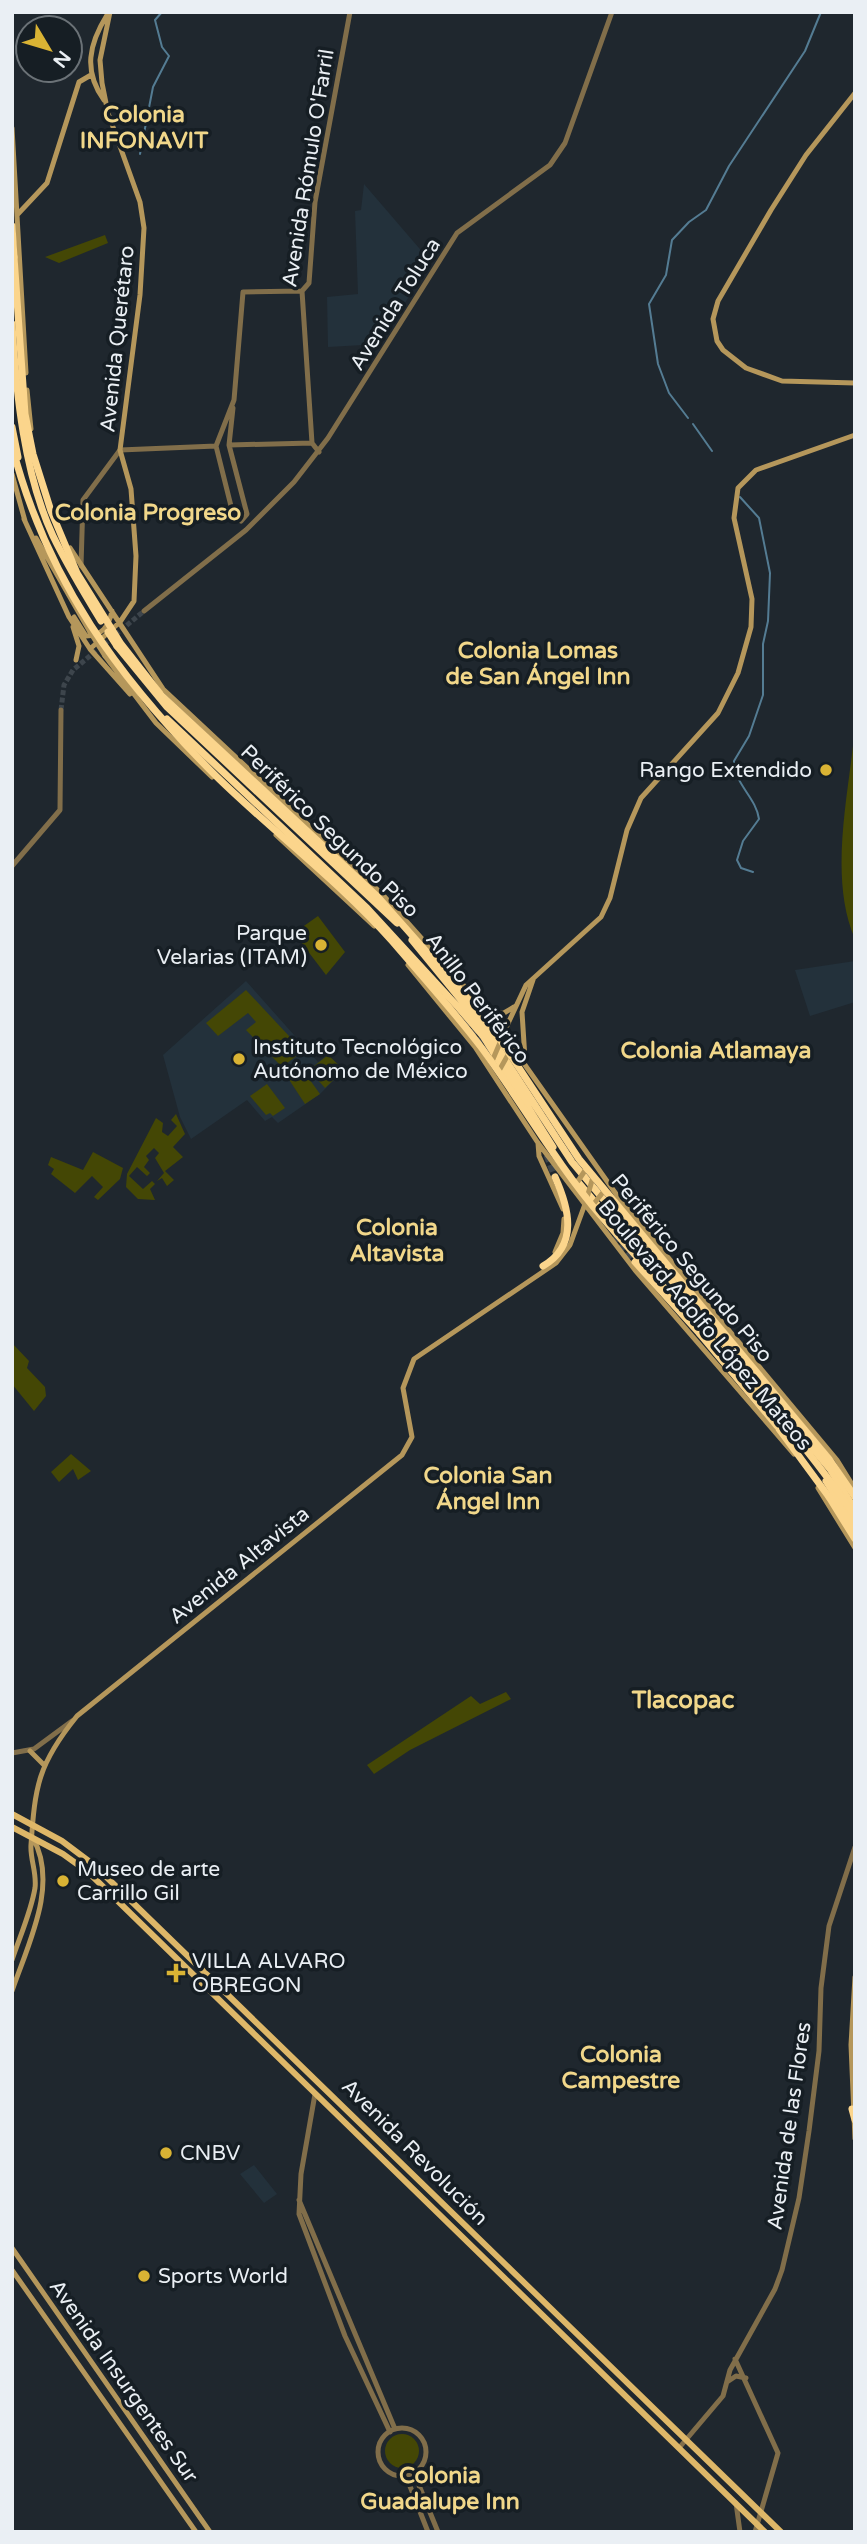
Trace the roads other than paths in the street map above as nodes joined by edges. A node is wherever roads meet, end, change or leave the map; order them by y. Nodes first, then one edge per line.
1 (109, 12) edge
2 (350, 12) edge
3 (612, 12) edge
4 (103, 41) junction
5 (91, 45) junction
6 (91, 75) junction
7 (855, 93) edge
8 (106, 103) junction
9 (12, 128) edge
10 (18, 215) junction
11 (12, 226) edge
12 (12, 287) edge
13 (302, 291) junction
14 (22, 301) junction
15 (12, 324) edge
16 (855, 383) edge
17 (234, 400) junction
18 (12, 427) edge
19 (855, 435) edge
20 (312, 443) junction
21 (229, 445) junction
22 (12, 446) edge
23 (216, 446) junction
24 (120, 450) junction
25 (319, 452) junction
26 (12, 474) edge
27 (24, 519) junction
28 (81, 569) junction
29 (65, 607) junction
30 (112, 611) junction
31 (144, 611) tunnel mouth
32 (69, 617) junction
33 (120, 622) junction
34 (92, 630) junction
35 (90, 649) junction
36 (107, 654) junction
37 (76, 660) dead end
38 (61, 710) tunnel mouth
39 (156, 723) junction
40 (277, 796) junction
41 (296, 827) junction
42 (282, 841) junction
43 (314, 858) junction
44 (12, 866) edge
45 (402, 929) junction
46 (412, 938) dead end
47 (534, 978) junction
48 (434, 983) junction
49 (442, 993) dead end
50 (514, 1007) junction
51 (489, 1014) junction
52 (503, 1035) junction
53 (512, 1048) junction
54 (525, 1062) junction
55 (489, 1067) junction
56 (495, 1076) junction
57 (538, 1143) junction
58 (589, 1157) junction
59 (596, 1167) junction
60 (555, 1177) tunnel mouth
61 (564, 1178) junction
62 (609, 1186) junction
63 (585, 1203) junction
64 (592, 1209) junction
65 (596, 1219) junction
66 (576, 1230) junction
67 (660, 1260) dead end
68 (635, 1262) tunnel mouth
69 (544, 1266) junction
70 (679, 1271) junction
71 (531, 1278) junction
72 (739, 1391) junction
73 (754, 1391) junction
74 (815, 1467) junction
75 (814, 1482) junction
76 (855, 1489) edge
77 (855, 1497) edge
78 (855, 1513) edge
79 (855, 1527) edge
80 (855, 1539) edge
81 (855, 1548) edge
82 (77, 1716) junction
83 (30, 1751) junction
84 (12, 1753) edge
85 (44, 1765) junction
86 (12, 1814) edge
87 (32, 1824) junction
88 (12, 1827) edge
89 (33, 1838) junction
90 (855, 1847) edge
91 (17, 1944) junction
92 (27, 1946) junction
93 (12, 1960) edge
94 (855, 1978) edge
95 (12, 1991) edge
96 (294, 2058) junction
97 (286, 2066) junction
98 (316, 2094) junction
99 (852, 2109) junction
100 (855, 2120) edge
101 (855, 2139) edge
102 (299, 2200) junction
103 (12, 2248) edge
104 (12, 2270) edge
105 (735, 2359) junction
106 (740, 2368) junction
107 (730, 2370) junction
108 (746, 2378) junction
109 (726, 2383) junction
110 (392, 2430) junction
111 (687, 2440) junction
112 (679, 2448) junction
113 (414, 2473) junction
114 (406, 2476) junction
115 (736, 2503) junction
116 (761, 2512) junction
117 (757, 2524) junction
118 (196, 2532) edge
119 (210, 2532) edge
120 (428, 2532) edge
121 (438, 2532) edge
122 (740, 2532) edge
123 (755, 2532) edge
124 (765, 2532) edge
125 (780, 2532) edge

1 - 4 main road, Avenida Querétaro
1 - 5 main road, Avenida Querétaro
2 - 13 street, Avenida Rómulo O'Farril
3 - 25 street, Avenida Toluca
4 - 5 main road
4 - 8 main road, Avenida Querétaro
5 - 6 main road, Avenida Querétaro
6 - 8 main road, Avenida Querétaro
6 - 10 main road
7 - 16 main road
8 - 24 main road, Avenida Querétaro
9 - 10 main road, Boulevard Adolfo López Mateos
10 - 14 main road, Boulevard Adolfo López Mateos
11 - 77 highway, Periférico Segundo Piso, bridge
12 - 14 highway
13 - 17 street
13 - 20 street, Avenida Rómulo O'Farril
14 - 28 main road, Boulevard Adolfo López Mateos
15 - 41 highway, Anillo Periférico, bridge
17 - 21 street
17 - 23 street
18 - 34 highway, Anillo Periférico
19 - 47 main road
20 - 21 street
20 - 25 street
21 - 23 street
22 - 78 highway, Periférico Segundo Piso, bridge
23 - 24 street
24 - 28 street
24 - 33 main road, Avenida Querétaro
25 - 31 street, Avenida Toluca
26 - 27 main road
27 - 29 main road
27 - 34 main road
28 - 30 main road, Boulevard Adolfo López Mateos
29 - 30 main road
29 - 32 main road
30 - 33 main road, Boulevard Adolfo López Mateos
32 - 35 main road
32 - 37 main road
33 - 35 main road
33 - 40 main road, Boulevard Adolfo López Mateos
34 - 36 highway, Anillo Periférico, bridge
35 - 39 main road
36 - 39 main road, Boulevard Adolfo López Mateos
36 - 43 highway, Anillo Periférico
38 - 44 street
39 - 42 main road, Boulevard Adolfo López Mateos
40 - 41 highway
40 - 51 main road, Boulevard Adolfo López Mateos
41 - 45 highway, Anillo Periférico
42 - 43 highway
42 - 55 main road, Boulevard Adolfo López Mateos
43 - 48 highway, Anillo Periférico
45 - 46 highway
45 - 78 highway, Anillo Periférico
47 - 50 main road
47 - 54 main road
48 - 49 highway
48 - 73 highway, Anillo Periférico
50 - 51 main road
50 - 52 main road
51 - 52 main road, Boulevard Adolfo López Mateos
52 - 53 main road, Boulevard Adolfo López Mateos
52 - 55 main road, bridge
53 - 54 main road, Boulevard Adolfo López Mateos
53 - 56 main road, bridge
54 - 58 main road, Boulevard Adolfo López Mateos
55 - 56 main road, Boulevard Adolfo López Mateos
56 - 57 main road, Boulevard Adolfo López Mateos
57 - 61 main road, Boulevard Adolfo López Mateos
57 - 69 main road
58 - 59 main road, Boulevard Adolfo López Mateos
58 - 61 main road, bridge
59 - 62 main road, Boulevard Adolfo López Mateos
59 - 63 main road, bridge
60 - 69 highway
61 - 63 main road, Boulevard Adolfo López Mateos
62 - 64 main road, bridge
62 - 70 main road, Boulevard Adolfo López Mateos
63 - 64 main road, Boulevard Adolfo López Mateos
63 - 66 main road
64 - 65 main road, Boulevard Adolfo López Mateos
65 - 66 main road
65 - 72 main road, Boulevard Adolfo López Mateos
66 - 71 main road
67 - 70 highway
68 - 80 highway, bridge
69 - 71 main road
70 - 76 main road, Boulevard Adolfo López Mateos
71 - 82 main road, Avenida Altavista
72 - 73 highway
72 - 75 main road, Boulevard Adolfo López Mateos
73 - 74 highway, Anillo Periférico
74 - 75 highway
74 - 79 highway, Anillo Periférico
75 - 81 main road, Boulevard Adolfo López Mateos
82 - 83 street, Avenida Altavista
82 - 85 main road
83 - 84 street
83 - 85 main road
85 - 87 main road
86 - 87 main road, Avenida Revolución
87 - 89 main road
87 - 96 main road, Avenida Revolución
88 - 89 main road, Avenida Revolución
89 - 91 main road
89 - 92 main road
89 - 97 main road, Avenida Revolución
90 - 105 street, Avenida de las Flores
91 - 92 main road
91 - 93 main road
92 - 95 main road
94 - 99 main road
96 - 97 main road
96 - 111 main road, Avenida Revolución
97 - 98 main road, Avenida Revolución
98 - 102 street
98 - 112 main road, Avenida Revolución
99 - 100 highway
99 - 101 main road
102 - 110 street
102 - 110 street
103 - 119 main road, Avenida Insurgentes Sur
104 - 118 main road, Avenida Insurgentes Sur
105 - 106 street
105 - 107 street, Avenida de las Flores
106 - 107 street
106 - 108 street
107 - 109 street, Avenida de las Flores
108 - 109 street
108 - 116 street
109 - 111 street, Avenida de las Flores
110 - 113 street
110 - 114 street
111 - 112 street, Avenida de las Flores
111 - 116 main road, Avenida Revolución
112 - 115 main road, Avenida Revolución
113 - 114 street
113 - 121 street
114 - 120 street
115 - 117 main road, Avenida Revolución
115 - 122 street
116 - 117 street
116 - 125 main road, Avenida Revolución
117 - 123 street
117 - 124 main road, Avenida Revolución

